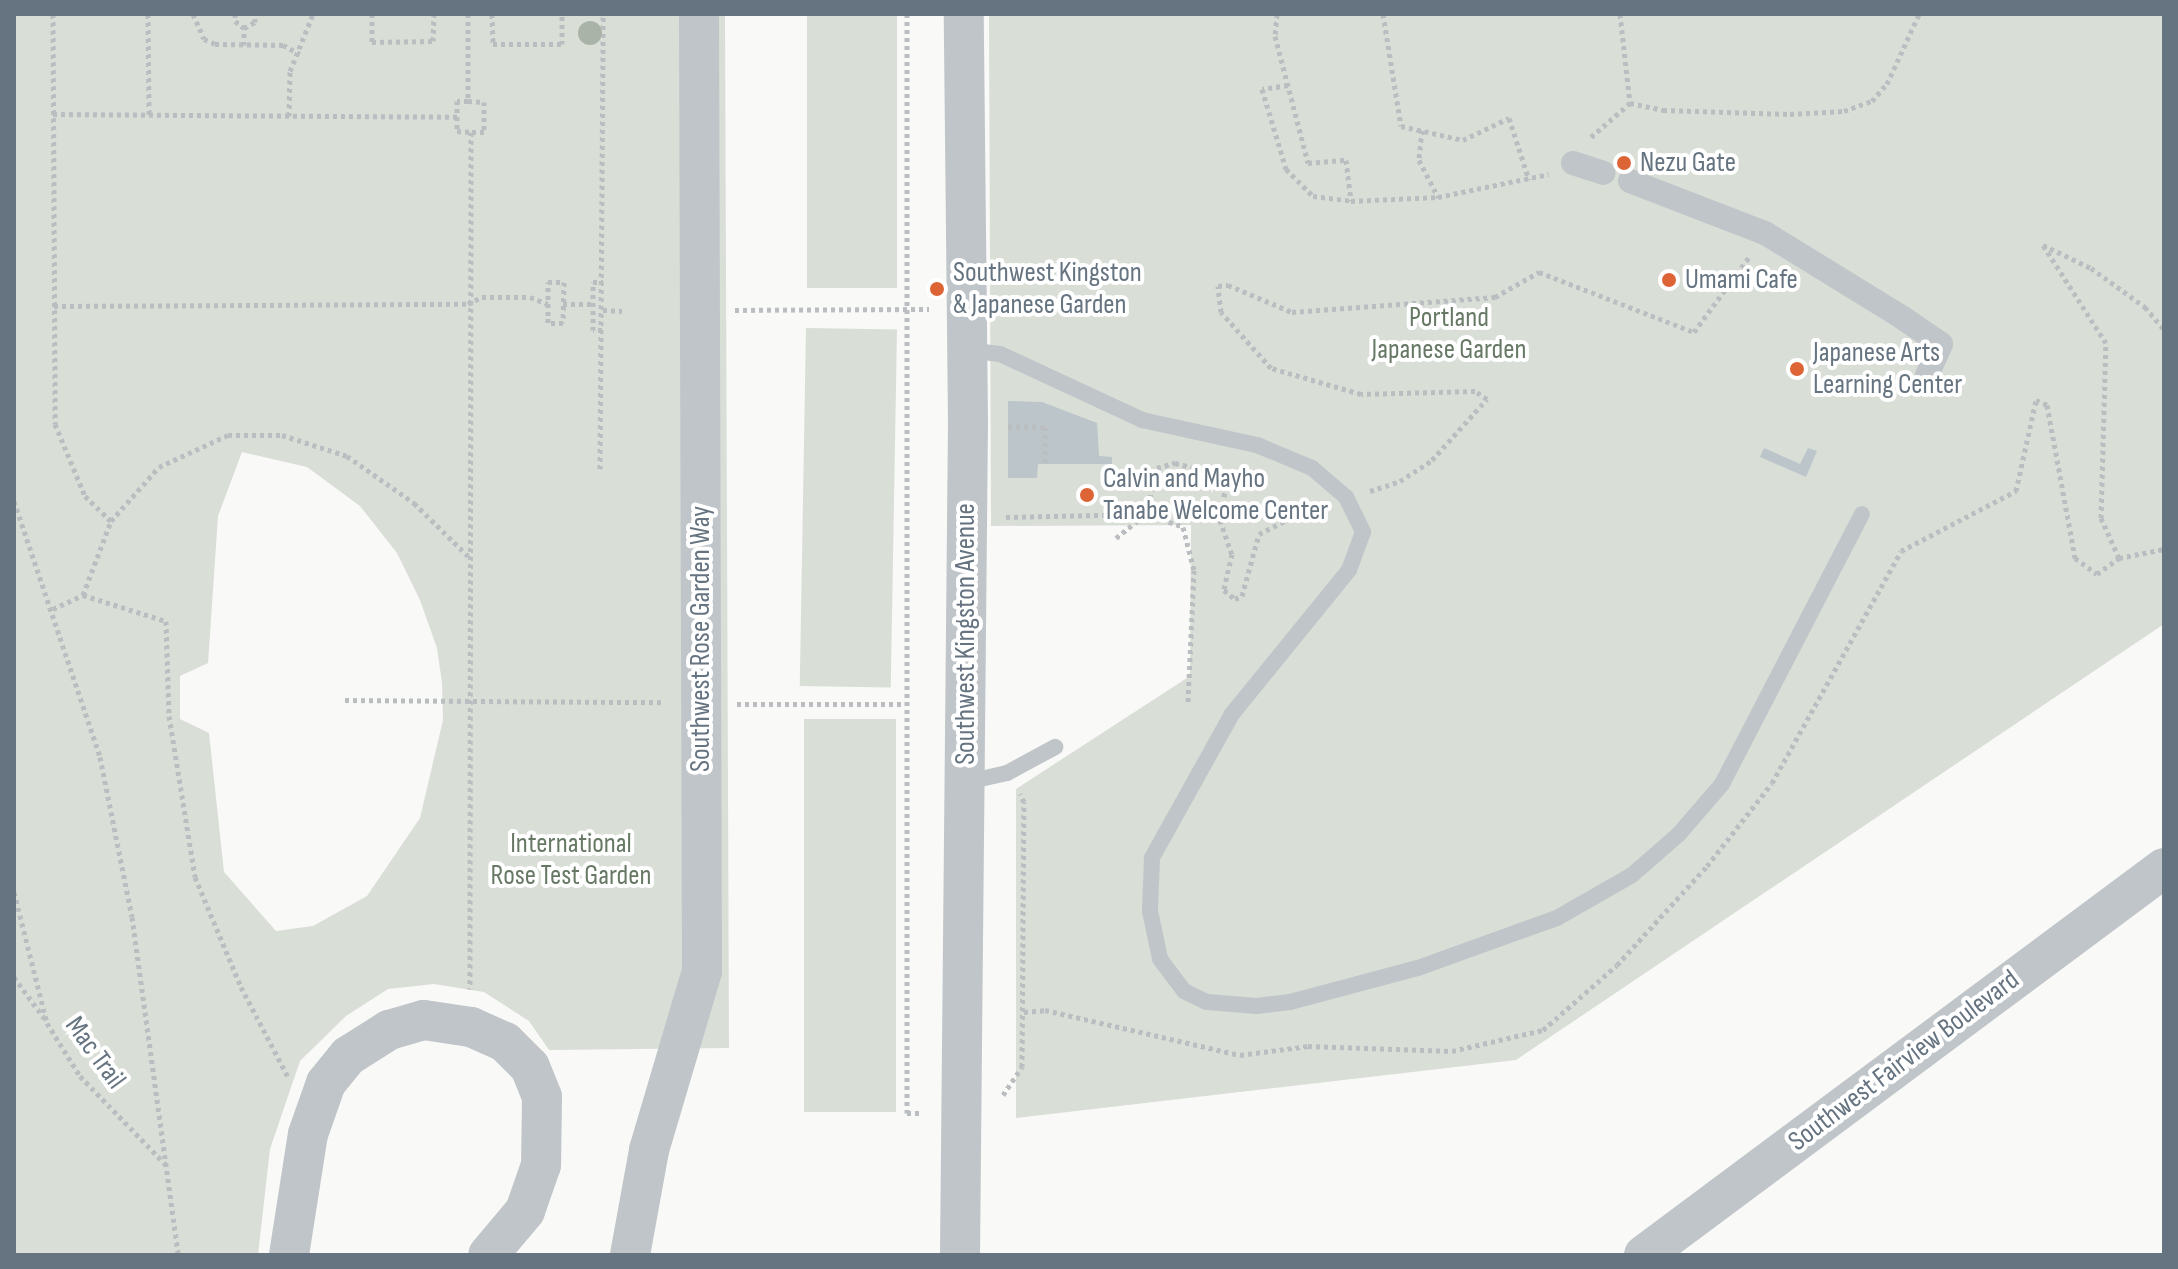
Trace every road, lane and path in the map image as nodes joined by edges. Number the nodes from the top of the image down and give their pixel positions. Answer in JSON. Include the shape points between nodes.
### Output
{"nodes":[{"id":1,"x":53,"y":14,"type":"edge"},
{"id":2,"x":148,"y":14,"type":"edge"},
{"id":3,"x":193,"y":14,"type":"edge"},
{"id":4,"x":235,"y":14,"type":"edge"},
{"id":5,"x":255,"y":14,"type":"edge"},
{"id":6,"x":313,"y":14,"type":"edge"},
{"id":7,"x":372,"y":14,"type":"edge"},
{"id":8,"x":434,"y":14,"type":"edge"},
{"id":9,"x":468,"y":14,"type":"edge"},
{"id":10,"x":492,"y":14,"type":"edge"},
{"id":11,"x":562,"y":14,"type":"edge"},
{"id":12,"x":603,"y":14,"type":"edge"},
{"id":13,"x":699,"y":14,"type":"edge"},
{"id":14,"x":907,"y":14,"type":"edge"},
{"id":15,"x":964,"y":14,"type":"edge"},
{"id":16,"x":1277,"y":14,"type":"edge"},
{"id":17,"x":1383,"y":14,"type":"edge"},
{"id":18,"x":1620,"y":14,"type":"edge"},
{"id":19,"x":1919,"y":14,"type":"edge"},
{"id":20,"x":244,"y":28,"type":"junction"},
{"id":21,"x":244,"y":45,"type":"junction"},
{"id":22,"x":300,"y":54,"type":"junction"},
{"id":23,"x":1288,"y":85,"type":"junction"},
{"id":24,"x":468,"y":101,"type":"junction"},
{"id":25,"x":1630,"y":103,"type":"junction"},
{"id":26,"x":53,"y":114,"type":"junction"},
{"id":27,"x":149,"y":116,"type":"junction"},
{"id":28,"x":289,"y":116,"type":"junction"},
{"id":29,"x":457,"y":117,"type":"junction"},
{"id":30,"x":1422,"y":130,"type":"junction"},
{"id":31,"x":471,"y":132,"type":"junction"},
{"id":32,"x":1573,"y":163,"type":"junction"},
{"id":33,"x":1603,"y":173,"type":"dead end"},
{"id":34,"x":1529,"y":180,"type":"junction"},
{"id":35,"x":1630,"y":181,"type":"dead end"},
{"id":36,"x":1438,"y":197,"type":"junction"},
{"id":37,"x":1351,"y":201,"type":"junction"},
{"id":38,"x":1765,"y":233,"type":"junction"},
{"id":39,"x":603,"y":282,"type":"junction"},
{"id":40,"x":468,"y":304,"type":"junction"},
{"id":41,"x":548,"y":304,"type":"junction"},
{"id":42,"x":563,"y":304,"type":"junction"},
{"id":43,"x":593,"y":304,"type":"junction"},
{"id":44,"x":54,"y":306,"type":"junction"},
{"id":45,"x":907,"y":309,"type":"junction"},
{"id":46,"x":603,"y":310,"type":"junction"},
{"id":47,"x":722,"y":310,"type":"dead end"},
{"id":48,"x":622,"y":311,"type":"dead end"},
{"id":49,"x":603,"y":330,"type":"junction"},
{"id":50,"x":967,"y":350,"type":"junction"},
{"id":51,"x":1927,"y":376,"type":"dead end"},
{"id":52,"x":1008,"y":427,"type":"dead end"},
{"id":53,"x":1045,"y":464,"type":"dead end"},
{"id":54,"x":600,"y":469,"type":"dead end"},
{"id":55,"x":1346,"y":497,"type":"junction"},
{"id":56,"x":14,"y":501,"type":"edge"},
{"id":57,"x":1146,"y":514,"type":"junction"},
{"id":58,"x":1862,"y":514,"type":"dead end"},
{"id":59,"x":1006,"y":517,"type":"dead end"},
{"id":60,"x":111,"y":521,"type":"junction"},
{"id":61,"x":1116,"y":538,"type":"dead end"},
{"id":62,"x":2164,"y":549,"type":"edge"},
{"id":63,"x":468,"y":557,"type":"junction"},
{"id":64,"x":2119,"y":558,"type":"dead end"},
{"id":65,"x":83,"y":595,"type":"junction"},
{"id":66,"x":53,"y":609,"type":"junction"},
{"id":67,"x":345,"y":700,"type":"dead end"},
{"id":68,"x":471,"y":701,"type":"junction"},
{"id":69,"x":669,"y":702,"type":"dead end"},
{"id":70,"x":730,"y":704,"type":"dead end"},
{"id":71,"x":904,"y":704,"type":"junction"},
{"id":72,"x":1188,"y":704,"type":"dead end"},
{"id":73,"x":1055,"y":747,"type":"dead end"},
{"id":74,"x":965,"y":783,"type":"junction"},
{"id":75,"x":1017,"y":790,"type":"dead end"},
{"id":76,"x":2164,"y":868,"type":"edge"},
{"id":77,"x":14,"y":892,"type":"edge"},
{"id":78,"x":14,"y":977,"type":"edge"},
{"id":79,"x":47,"y":1023,"type":"junction"},
{"id":80,"x":471,"y":1027,"type":"junction"},
{"id":81,"x":1003,"y":1095,"type":"dead end"},
{"id":82,"x":318,"y":1107,"type":"junction"},
{"id":83,"x":920,"y":1113,"type":"dead end"},
{"id":84,"x":170,"y":1169,"type":"junction"},
{"id":85,"x":178,"y":1255,"type":"edge"},
{"id":86,"x":289,"y":1255,"type":"edge"},
{"id":87,"x":488,"y":1255,"type":"edge"},
{"id":88,"x":630,"y":1255,"type":"edge"},
{"id":89,"x":960,"y":1255,"type":"edge"},
{"id":90,"x":1644,"y":1255,"type":"edge"}],
"edges":[{"from":1,"to":26,"type":"path"},
{"from":2,"to":27,"type":"path"},
{"from":3,"to":21,"type":"path","via":[[204,39]]},
{"from":4,"to":20,"type":"path"},
{"from":5,"to":20,"type":"path","via":[[255,22]]},
{"from":6,"to":22,"type":"path"},
{"from":7,"to":8,"type":"path","via":[[372,42],[433,41]]},
{"from":9,"to":24,"type":"path"},
{"from":10,"to":11,"type":"path","via":[[493,44],[562,44]]},
{"from":12,"to":39,"type":"path"},
{"from":13,"to":88,"type":"street","name":"Southwest Rose Garden Way","via":[[702,971],[649,1150]]},
{"from":14,"to":45,"type":"path"},
{"from":15,"to":50,"type":"street","name":"Southwest Kingston Avenue"},
{"from":16,"to":23,"type":"path","via":[[1275,36]]},
{"from":17,"to":30,"type":"path","via":[[1401,126]]},
{"from":18,"to":25,"type":"path"},
{"from":19,"to":25,"type":"path","via":[[1887,84],[1872,101],[1844,111],[1699,112]]},
{"from":20,"to":21,"type":"path"},
{"from":21,"to":22,"type":"path","via":[[283,45]]},
{"from":22,"to":28,"type":"path","via":[[290,71]]},
{"from":23,"to":37,"type":"path","via":[[1308,163],[1346,160]]},
{"from":23,"to":37,"type":"path","via":[[1262,89],[1286,169],[1313,196]]},
{"from":24,"to":29,"type":"path","via":[[457,101]]},
{"from":24,"to":31,"type":"path","via":[[484,102],[484,132]]},
{"from":25,"to":32,"type":"path","via":[[1592,136]]},
{"from":26,"to":27,"type":"path"},
{"from":26,"to":44,"type":"path"},
{"from":27,"to":28,"type":"path"},
{"from":28,"to":29,"type":"path"},
{"from":29,"to":31,"type":"path","via":[[457,131]]},
{"from":30,"to":34,"type":"path","via":[[1463,140],[1509,118]]},
{"from":30,"to":36,"type":"path","via":[[1419,160]]},
{"from":31,"to":40,"type":"path"},
{"from":32,"to":33,"type":"street"},
{"from":32,"to":34,"type":"path"},
{"from":34,"to":36,"type":"path"},
{"from":35,"to":38,"type":"street"},
{"from":36,"to":37,"type":"path"},
{"from":38,"to":51,"type":"street","via":[[1941,344]]},
{"from":38,"to":55,"type":"path","via":[[1704,326],[1694,332],[1539,272],[1495,297],[1292,312],[1228,285],[1218,286],[1221,312],[1271,368],[1361,394],[1475,391],[1487,399],[1432,460],[1400,481]]},
{"from":39,"to":43,"type":"path","via":[[593,282]]},
{"from":39,"to":46,"type":"path"},
{"from":40,"to":41,"type":"path","via":[[482,297],[530,297]]},
{"from":40,"to":44,"type":"path"},
{"from":40,"to":63,"type":"path"},
{"from":41,"to":42,"type":"path","via":[[548,323],[563,323]]},
{"from":41,"to":42,"type":"path","via":[[548,282],[564,282]]},
{"from":42,"to":43,"type":"path"},
{"from":43,"to":49,"type":"path","via":[[593,330]]},
{"from":44,"to":60,"type":"path","via":[[55,424],[85,496]]},
{"from":45,"to":47,"type":"path"},
{"from":45,"to":71,"type":"path"},
{"from":46,"to":48,"type":"path"},
{"from":46,"to":49,"type":"path"},
{"from":49,"to":54,"type":"path"},
{"from":50,"to":55,"type":"lane","via":[[1000,354],[1142,420],[1257,445],[1312,468]]},
{"from":50,"to":74,"type":"street","name":"Southwest Kingston Avenue"},
{"from":52,"to":53,"type":"path","via":[[1045,427]]},
{"from":55,"to":57,"type":"path","via":[[1310,507],[1259,534],[1242,596],[1235,599],[1224,590],[1232,554],[1220,520],[1226,485],[1218,474],[1175,463],[1157,468]]},
{"from":55,"to":58,"type":"lane","via":[[1363,532],[1358,557],[1232,714],[1152,858],[1150,911],[1160,959],[1184,991],[1207,1002],[1290,1002],[1418,968],[1557,918],[1632,875],[1679,834],[1722,784]]},
{"from":56,"to":66,"type":"path"},
{"from":57,"to":59,"type":"path"},
{"from":57,"to":61,"type":"path"},
{"from":57,"to":72,"type":"path","via":[[1183,527],[1194,570]]},
{"from":60,"to":63,"type":"path","via":[[159,467],[196,446],[228,435],[282,435],[347,456],[414,503]]},
{"from":60,"to":65,"type":"path"},
{"from":62,"to":64,"type":"path"},
{"from":63,"to":68,"type":"path"},
{"from":65,"to":66,"type":"path"},
{"from":65,"to":82,"type":"path","via":[[166,621],[169,716],[195,877],[266,1041],[296,1089]]},
{"from":66,"to":84,"type":"path","via":[[100,757],[132,917]]},
{"from":67,"to":68,"type":"path"},
{"from":68,"to":69,"type":"path"},
{"from":68,"to":80,"type":"path"},
{"from":70,"to":71,"type":"path"},
{"from":71,"to":83,"type":"path","via":[[907,1113]]},
{"from":73,"to":74,"type":"lane","via":[[1007,773]]},
{"from":74,"to":89,"type":"street","name":"Southwest Kingston Avenue"},
{"from":75,"to":81,"type":"path","via":[[1024,802],[1022,1067]]},
{"from":76,"to":90,"type":"street","name":"Southwest Fairview Boulevard"},
{"from":77,"to":79,"type":"path","name":"Mac Trail"},
{"from":78,"to":79,"type":"path"},
{"from":79,"to":84,"type":"path","name":"Mac Trail","via":[[80,1076]]},
{"from":80,"to":82,"type":"street","via":[[424,1020],[389,1030],[348,1056],[326,1083]]},
{"from":80,"to":87,"type":"street","via":[[505,1042],[530,1067],[542,1097],[545,1129],[541,1165],[525,1211]]},
{"from":82,"to":86,"type":"street","via":[[308,1134]]},
{"from":84,"to":85,"type":"path"}]}
